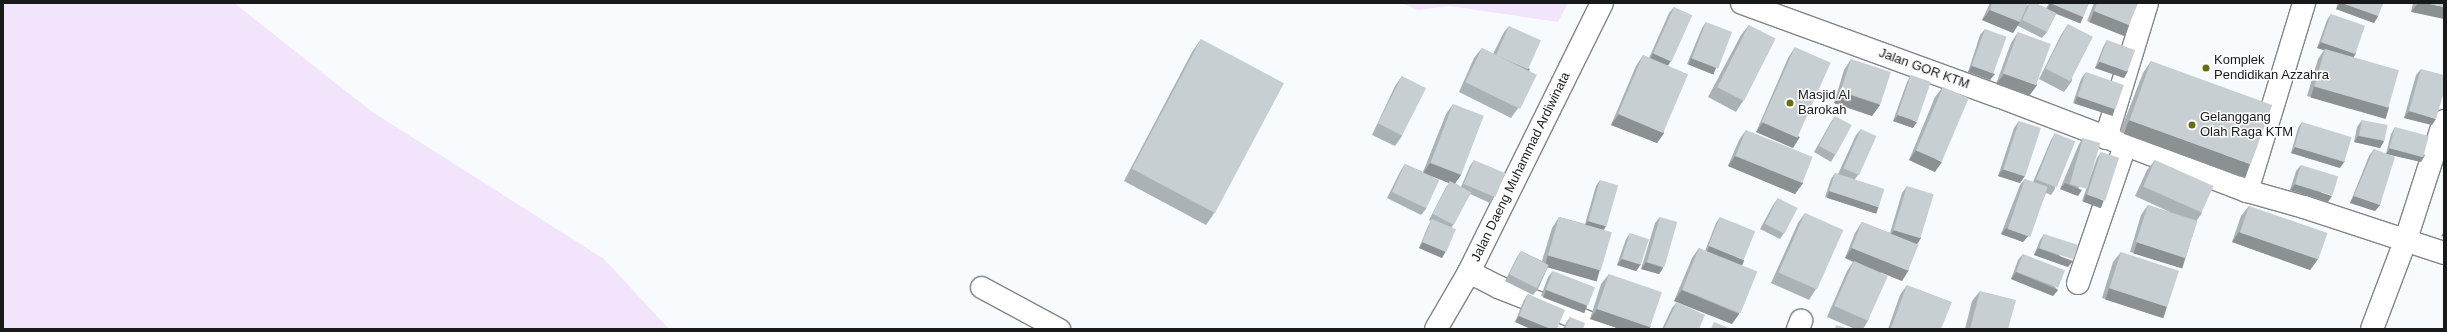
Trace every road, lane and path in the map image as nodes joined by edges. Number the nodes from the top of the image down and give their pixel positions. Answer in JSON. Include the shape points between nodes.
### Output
{"nodes":[{"id":1,"x":1602,"y":3,"type":"edge"},
{"id":2,"x":1742,"y":3,"type":"edge"},
{"id":3,"x":2147,"y":3,"type":"edge"},
{"id":4,"x":2304,"y":3,"type":"edge"},
{"id":5,"x":2444,"y":121,"type":"edge"},
{"id":6,"x":2116,"y":142,"type":"junction"},
{"id":7,"x":2247,"y":191,"type":"junction"},
{"id":8,"x":2406,"y":239,"type":"junction"},
{"id":9,"x":2444,"y":253,"type":"edge"},
{"id":10,"x":1469,"y":272,"type":"junction"},
{"id":11,"x":2078,"y":283,"type":"dead end"},
{"id":12,"x":981,"y":287,"type":"dead end"},
{"id":13,"x":1059,"y":329,"type":"edge"},
{"id":14,"x":1436,"y":329,"type":"edge"},
{"id":15,"x":1605,"y":329,"type":"edge"},
{"id":16,"x":2372,"y":329,"type":"edge"}],
"edges":[{"from":1,"to":10,"type":"street","name":"Jalan Daeng Muhammad Ardiwinata"},
{"from":2,"to":6,"type":"street","name":"Jalan GOR KTM"},
{"from":3,"to":6,"type":"street"},
{"from":4,"to":7,"type":"street"},
{"from":5,"to":8,"type":"street"},
{"from":6,"to":7,"type":"street","name":"Jalan GOR KTM"},
{"from":6,"to":11,"type":"street"},
{"from":7,"to":8,"type":"street","name":"Jalan GOR KTM"},
{"from":8,"to":9,"type":"street","name":"Jalan GOR KTM"},
{"from":8,"to":16,"type":"street"},
{"from":10,"to":14,"type":"street","name":"Jalan Daeng Muhammad Ardiwinata"},
{"from":10,"to":15,"type":"street","via":[[1505,290]]},
{"from":12,"to":13,"type":"lane"}]}
